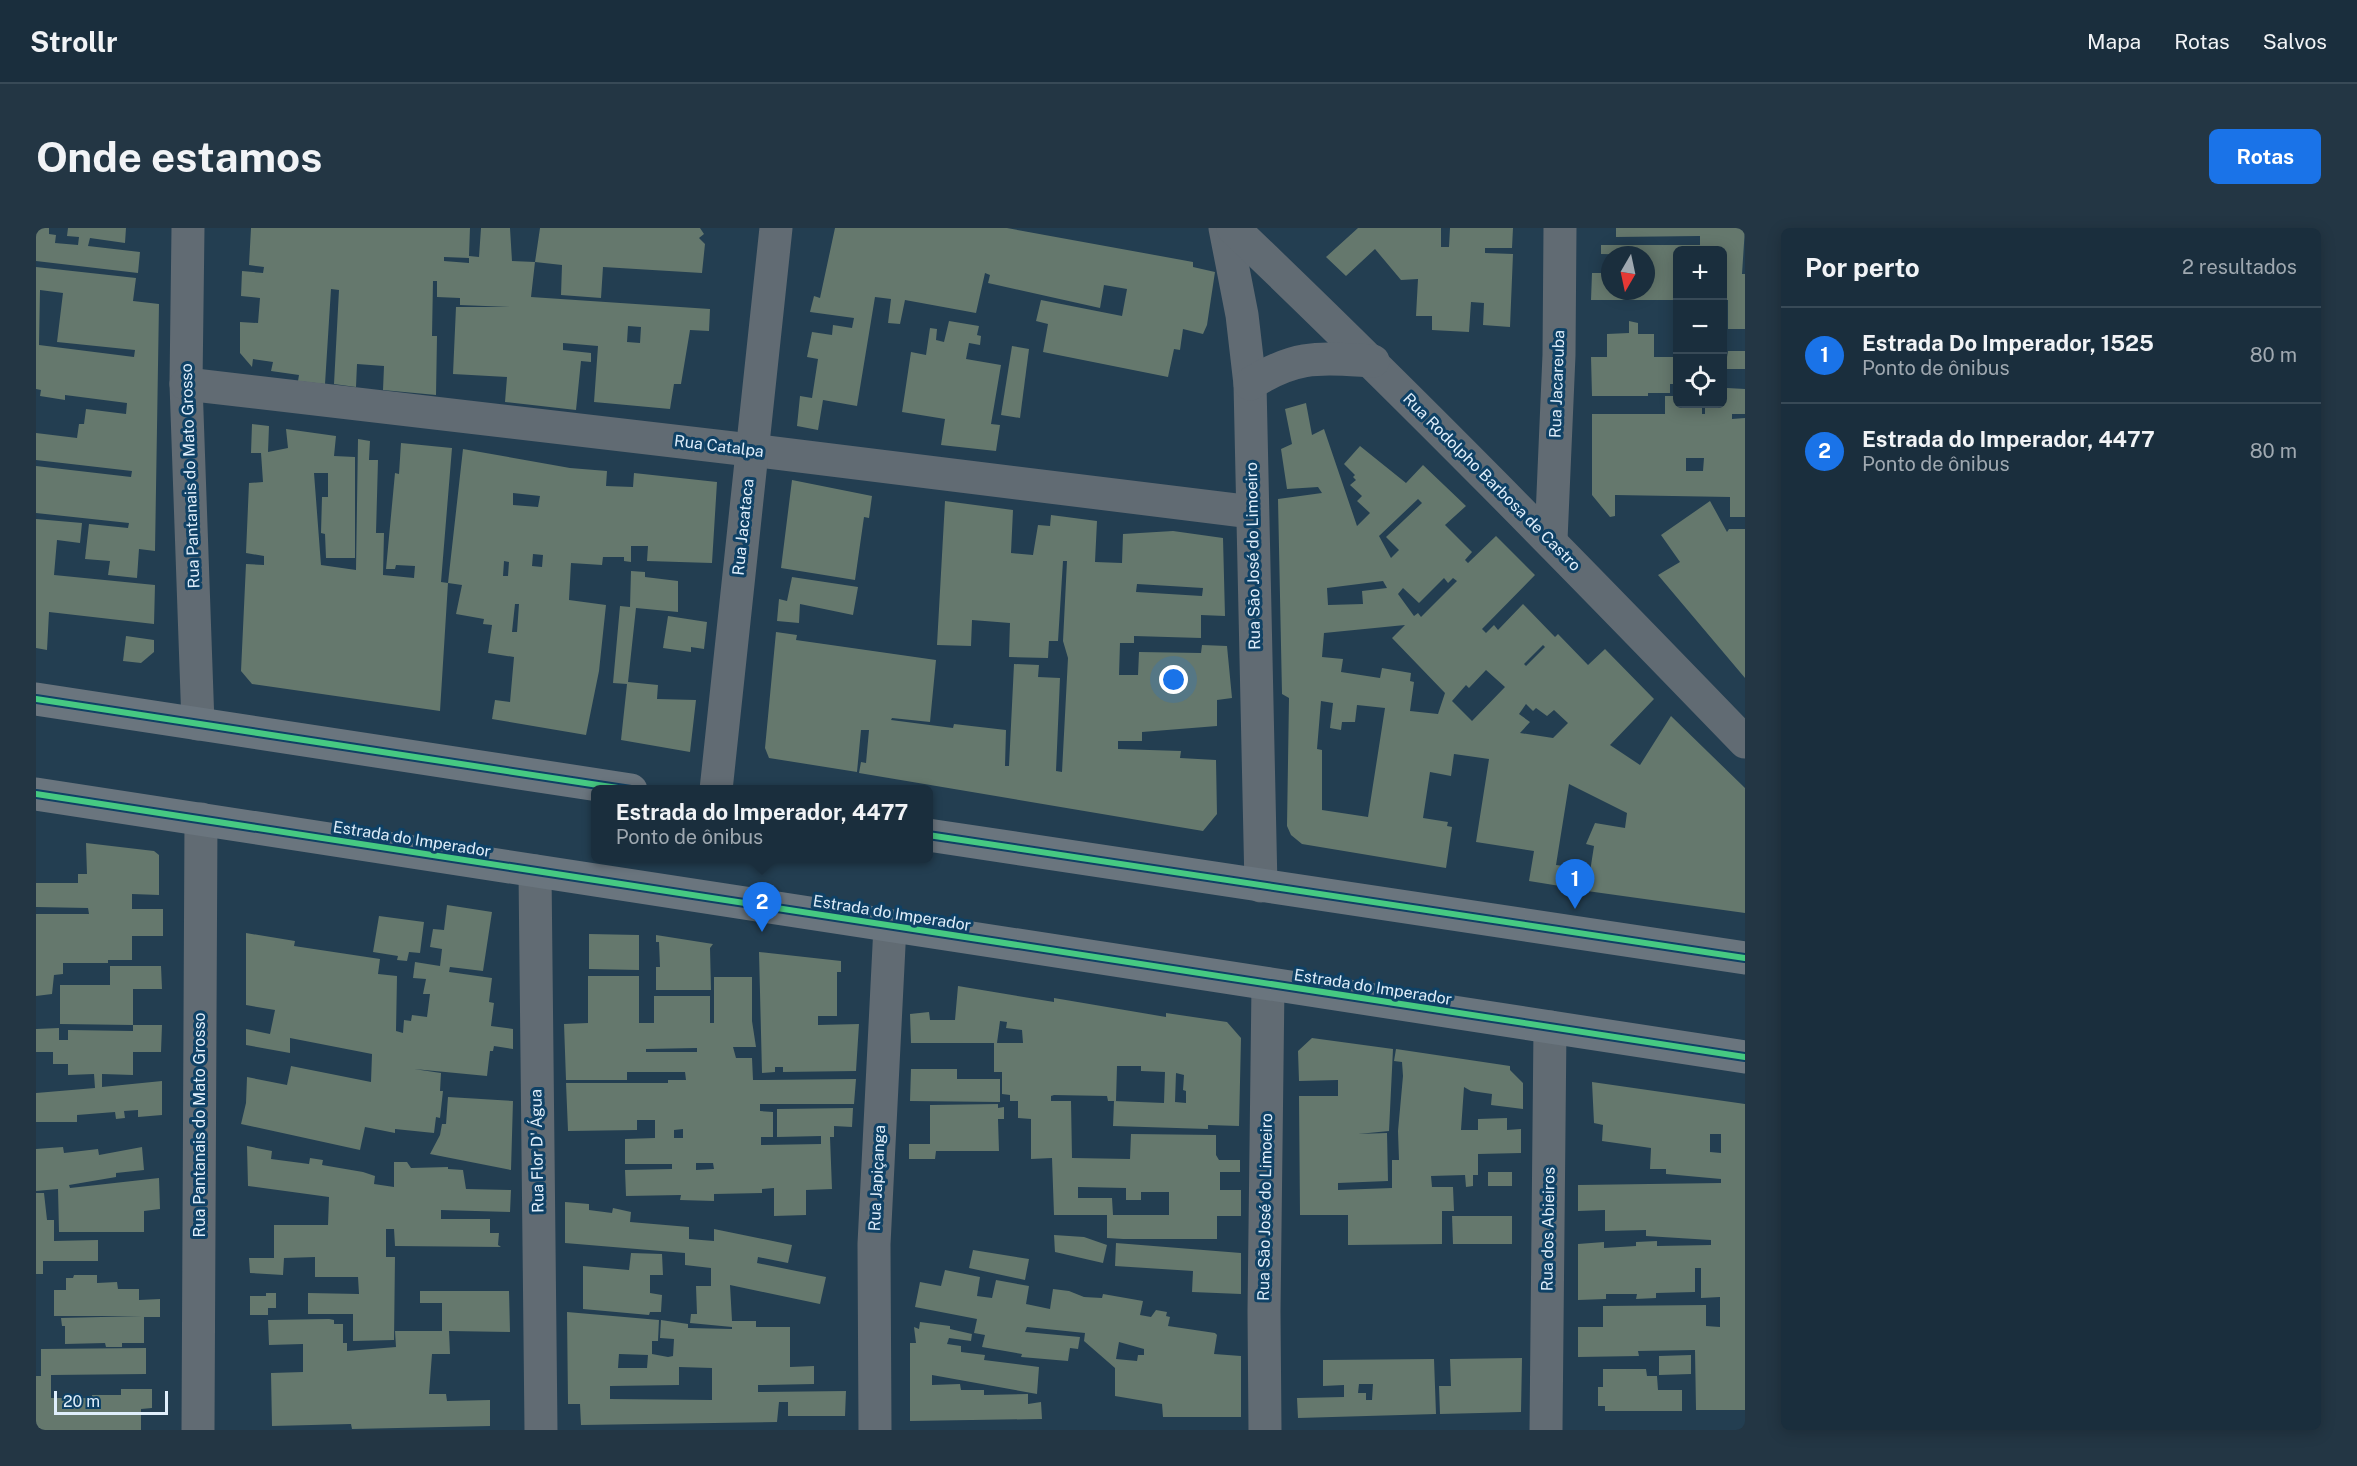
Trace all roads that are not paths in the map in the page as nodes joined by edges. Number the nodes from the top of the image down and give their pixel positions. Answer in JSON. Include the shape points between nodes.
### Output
{"nodes":[{"id":1,"x":188,"y":228,"type":"edge"},
{"id":2,"x":776,"y":228,"type":"edge"},
{"id":3,"x":1225,"y":228,"type":"edge"},
{"id":4,"x":1233,"y":228,"type":"edge"},
{"id":5,"x":1560,"y":228,"type":"edge"},
{"id":6,"x":1373,"y":361,"type":"junction"},
{"id":7,"x":186,"y":384,"type":"junction"},
{"id":8,"x":1250,"y":384,"type":"junction"},
{"id":9,"x":750,"y":450,"type":"junction"},
{"id":10,"x":1252,"y":512,"type":"junction"},
{"id":11,"x":1551,"y":540,"type":"junction"},
{"id":12,"x":36,"y":699,"type":"edge"},
{"id":13,"x":198,"y":724,"type":"junction"},
{"id":14,"x":1745,"y":742,"type":"edge"},
{"id":15,"x":604,"y":785,"type":"edge"},
{"id":16,"x":716,"y":785,"type":"edge"},
{"id":17,"x":36,"y":794,"type":"edge"},
{"id":18,"x":201,"y":819,"type":"junction"},
{"id":19,"x":933,"y":836,"type":"edge"},
{"id":20,"x":535,"y":871,"type":"junction"},
{"id":21,"x":1261,"y":886,"type":"junction"},
{"id":22,"x":890,"y":926,"type":"junction"},
{"id":23,"x":1745,"y":958,"type":"edge"},
{"id":24,"x":1268,"y":984,"type":"junction"},
{"id":25,"x":1550,"y":1027,"type":"junction"},
{"id":26,"x":1745,"y":1057,"type":"edge"},
{"id":27,"x":198,"y":1430,"type":"edge"},
{"id":28,"x":541,"y":1430,"type":"edge"},
{"id":29,"x":875,"y":1430,"type":"edge"},
{"id":30,"x":1265,"y":1430,"type":"edge"},
{"id":31,"x":1546,"y":1430,"type":"edge"}],
"edges":[{"from":1,"to":7,"type":"street","name":"Rua Pantanais do Mato Grosso"},
{"from":2,"to":9,"type":"street","name":"Rua Jacataca"},
{"from":3,"to":8,"type":"street","name":"Rua São José do Limoeiro","via":[[1242,315]]},
{"from":4,"to":6,"type":"street","name":"Rua Rodolpho Barbosa de Castro"},
{"from":5,"to":11,"type":"street","name":"Rua Jacareuba"},
{"from":6,"to":8,"type":"street","via":[[1299,360],[1276,367]]},
{"from":6,"to":11,"type":"street","name":"Rua Rodolpho Barbosa de Castro"},
{"from":7,"to":9,"type":"street","name":"Rua Catalpa"},
{"from":7,"to":13,"type":"street","name":"Rua Pantanais do Mato Grosso"},
{"from":8,"to":10,"type":"street","name":"Rua São José do Limoeiro"},
{"from":9,"to":10,"type":"street","name":"Rua Catalpa"},
{"from":9,"to":16,"type":"street","name":"Rua Jacataca"},
{"from":10,"to":21,"type":"street","name":"Rua São José do Limoeiro"},
{"from":11,"to":14,"type":"street","name":"Rua Rodolpho Barbosa de Castro"},
{"from":12,"to":13,"type":"main road"},
{"from":13,"to":15,"type":"main road"},
{"from":17,"to":18,"type":"main road","name":"Estrada do Imperador"},
{"from":18,"to":20,"type":"main road","name":"Estrada do Imperador"},
{"from":18,"to":27,"type":"street","name":"Rua Pantanais do Mato Grosso"},
{"from":19,"to":21,"type":"main road"},
{"from":20,"to":22,"type":"main road","name":"Estrada do Imperador"},
{"from":20,"to":28,"type":"street","name":"Rua Flor D' Água"},
{"from":21,"to":23,"type":"main road"},
{"from":22,"to":24,"type":"main road","name":"Estrada do Imperador"},
{"from":22,"to":29,"type":"street","name":"Rua Japiçanga","via":[[874,1244]]},
{"from":24,"to":25,"type":"main road","name":"Estrada do Imperador"},
{"from":24,"to":30,"type":"street","name":"Rua São José do Limoeiro"},
{"from":25,"to":26,"type":"main road","name":"Estrada do Imperador"},
{"from":25,"to":31,"type":"street","name":"Rua dos Abieiros"}]}
